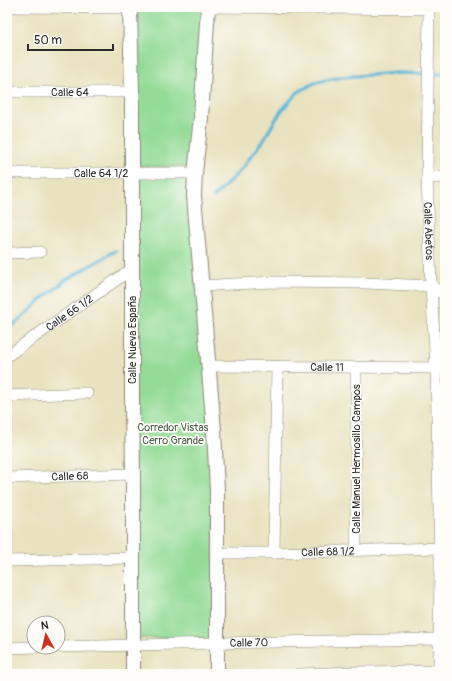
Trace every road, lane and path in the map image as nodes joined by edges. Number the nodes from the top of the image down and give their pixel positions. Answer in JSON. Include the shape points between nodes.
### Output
{"nodes":[{"id":1,"x":130,"y":7,"type":"edge"},
{"id":2,"x":208,"y":7,"type":"edge"},
{"id":3,"x":7,"y":8,"type":"edge"},
{"id":4,"x":429,"y":8,"type":"edge"},
{"id":5,"x":7,"y":92,"type":"edge"},
{"id":6,"x":132,"y":92,"type":"junction"},
{"id":7,"x":132,"y":172,"type":"junction"},
{"id":8,"x":7,"y":173,"type":"edge"},
{"id":9,"x":195,"y":178,"type":"junction"},
{"id":10,"x":427,"y":178,"type":"junction"},
{"id":11,"x":445,"y":178,"type":"edge"},
{"id":12,"x":40,"y":252,"type":"dead end"},
{"id":13,"x":7,"y":253,"type":"edge"},
{"id":14,"x":132,"y":269,"type":"junction"},
{"id":15,"x":202,"y":286,"type":"junction"},
{"id":16,"x":431,"y":286,"type":"junction"},
{"id":17,"x":445,"y":295,"type":"edge"},
{"id":18,"x":7,"y":356,"type":"edge"},
{"id":19,"x":208,"y":366,"type":"junction"},
{"id":20,"x":277,"y":366,"type":"junction"},
{"id":21,"x":356,"y":367,"type":"junction"},
{"id":22,"x":440,"y":368,"type":"edge"},
{"id":23,"x":87,"y":393,"type":"dead end"},
{"id":24,"x":7,"y":396,"type":"edge"},
{"id":25,"x":133,"y":474,"type":"junction"},
{"id":26,"x":7,"y":478,"type":"edge"},
{"id":27,"x":439,"y":548,"type":"junction"},
{"id":28,"x":356,"y":551,"type":"junction"},
{"id":29,"x":217,"y":553,"type":"junction"},
{"id":30,"x":274,"y":553,"type":"junction"},
{"id":31,"x":133,"y":558,"type":"junction"},
{"id":32,"x":7,"y":561,"type":"edge"},
{"id":33,"x":442,"y":561,"type":"edge"},
{"id":34,"x":440,"y":639,"type":"junction"},
{"id":35,"x":217,"y":643,"type":"junction"},
{"id":36,"x":132,"y":645,"type":"junction"},
{"id":37,"x":26,"y":647,"type":"edge"},
{"id":38,"x":66,"y":647,"type":"edge"},
{"id":39,"x":7,"y":648,"type":"edge"},
{"id":40,"x":441,"y":672,"type":"edge"},
{"id":41,"x":356,"y":673,"type":"edge"},
{"id":42,"x":133,"y":674,"type":"edge"},
{"id":43,"x":217,"y":674,"type":"edge"},
{"id":44,"x":299,"y":674,"type":"edge"}],
"edges":[{"from":1,"to":3,"type":"street"},
{"from":1,"to":6,"type":"street","name":"Calle Nueva España"},
{"from":2,"to":4,"type":"street"},
{"from":2,"to":9,"type":"street"},
{"from":4,"to":10,"type":"street","name":"Calle Abetos"},
{"from":5,"to":6,"type":"street","name":"Calle 64"},
{"from":6,"to":7,"type":"street","name":"Calle Nueva España"},
{"from":7,"to":8,"type":"street","name":"Calle 64 1/2"},
{"from":7,"to":9,"type":"street","name":"Calle 64 1/2"},
{"from":7,"to":14,"type":"street","name":"Calle Nueva España"},
{"from":9,"to":15,"type":"street","via":[[194,196]]},
{"from":10,"to":11,"type":"street"},
{"from":10,"to":16,"type":"street","name":"Calle Abetos"},
{"from":12,"to":13,"type":"street"},
{"from":14,"to":18,"type":"street","name":"Calle 66 1/2"},
{"from":14,"to":25,"type":"street","name":"Calle Nueva España"},
{"from":15,"to":16,"type":"street","via":[[275,282]]},
{"from":15,"to":19,"type":"street"},
{"from":16,"to":17,"type":"street"},
{"from":16,"to":22,"type":"street","name":"Calle Abetos"},
{"from":19,"to":20,"type":"street","name":"Calle 11"},
{"from":19,"to":29,"type":"street","via":[[217,490]]},
{"from":20,"to":21,"type":"street","name":"Calle 11"},
{"from":20,"to":30,"type":"street"},
{"from":21,"to":22,"type":"street","name":"Calle 11"},
{"from":21,"to":28,"type":"street","name":"Calle Manuel Hermosillo Campos"},
{"from":22,"to":27,"type":"street","name":"Calle Abetos"},
{"from":23,"to":24,"type":"street"},
{"from":25,"to":26,"type":"street","name":"Calle 68"},
{"from":25,"to":31,"type":"street","name":"Calle Nueva España"},
{"from":27,"to":28,"type":"street","name":"Calle 68 1/2"},
{"from":27,"to":33,"type":"street","name":"Calle Abetos"},
{"from":28,"to":30,"type":"street","name":"Calle 68 1/2"},
{"from":29,"to":30,"type":"street","name":"Calle 68 1/2"},
{"from":29,"to":35,"type":"street"},
{"from":31,"to":32,"type":"street"},
{"from":31,"to":36,"type":"street","name":"Calle Nueva España"},
{"from":33,"to":34,"type":"street","name":"Calle Abetos"},
{"from":34,"to":35,"type":"street","name":"Calle 70"},
{"from":34,"to":40,"type":"street","name":"Calle Abetos"},
{"from":35,"to":36,"type":"street","name":"Calle 70"},
{"from":35,"to":43,"type":"street"},
{"from":36,"to":38,"type":"street","name":"Calle 70"},
{"from":36,"to":42,"type":"street","name":"Calle Nueva España"},
{"from":37,"to":39,"type":"street"},
{"from":40,"to":41,"type":"street"},
{"from":41,"to":44,"type":"street"}]}
